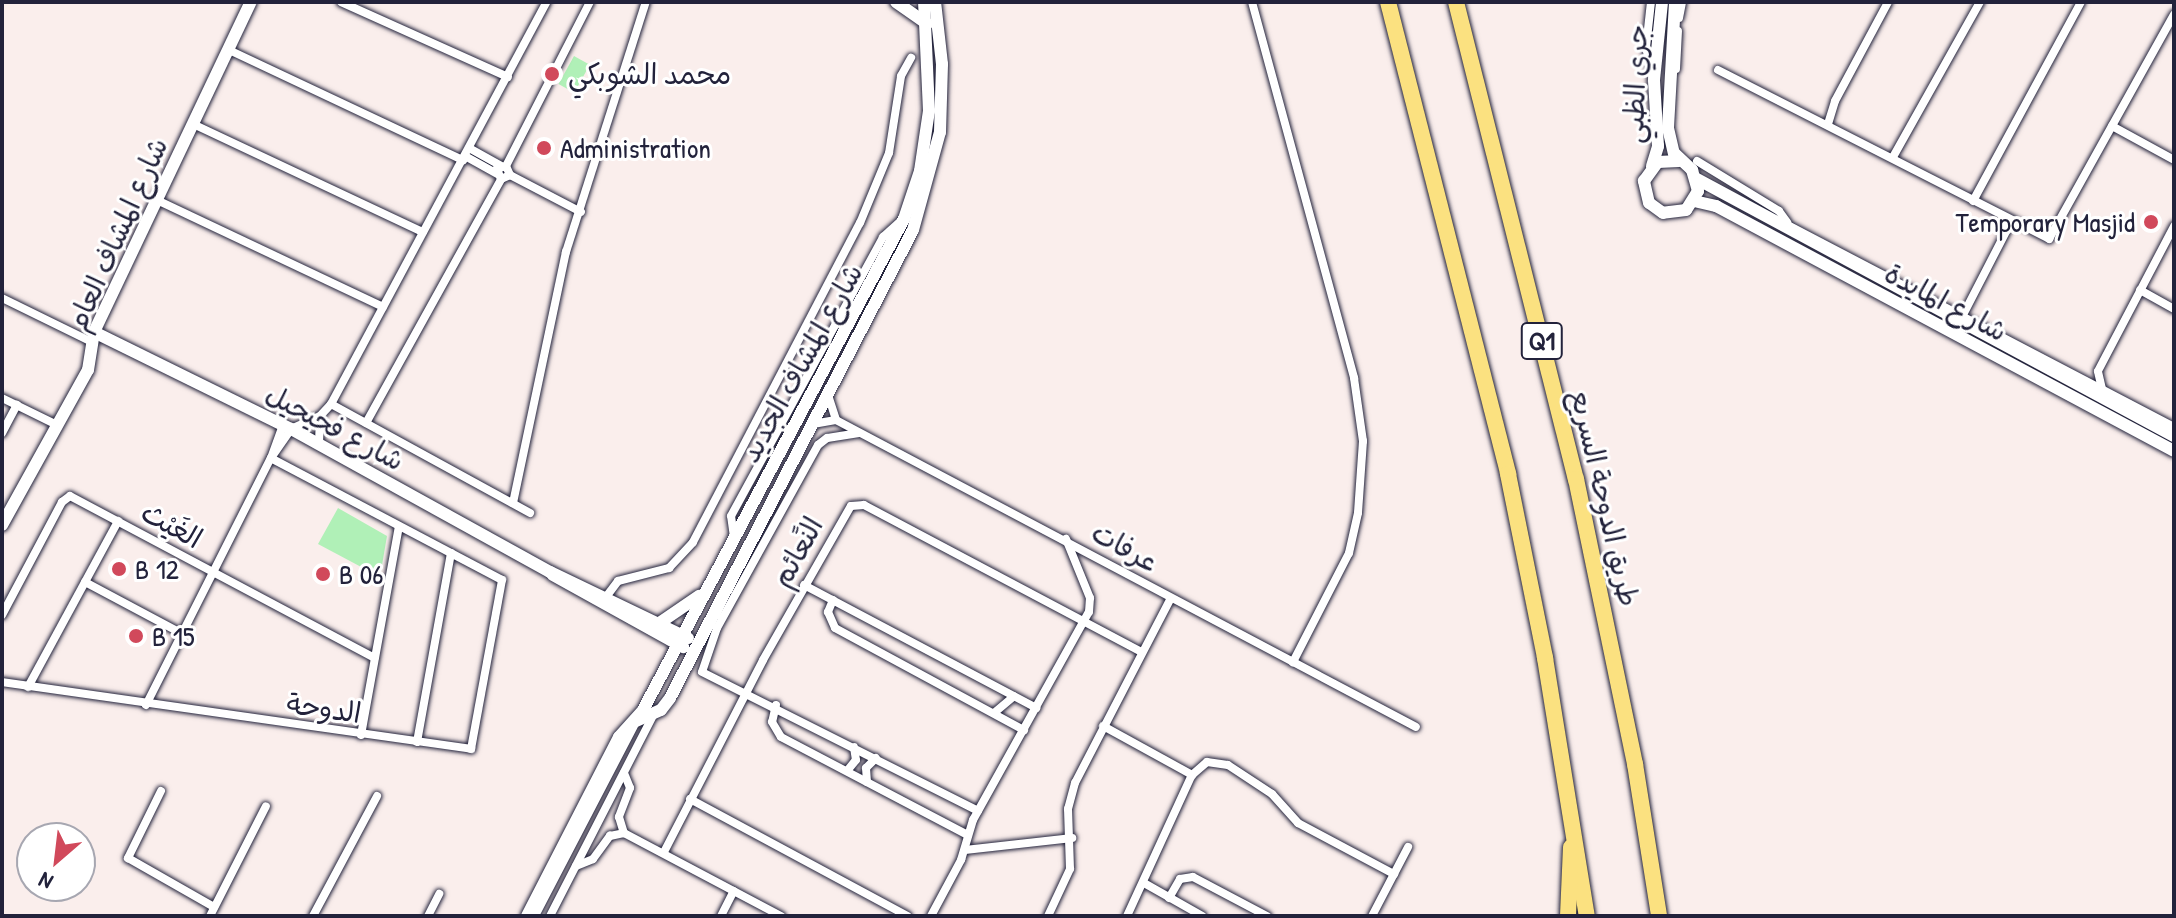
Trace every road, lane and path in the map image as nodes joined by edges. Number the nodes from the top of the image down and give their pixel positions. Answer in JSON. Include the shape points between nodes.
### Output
{"nodes":[{"id":1,"x":251,"y":2,"type":"edge"},
{"id":2,"x":341,"y":2,"type":"edge"},
{"id":3,"x":547,"y":2,"type":"edge"},
{"id":4,"x":590,"y":2,"type":"edge"},
{"id":5,"x":646,"y":2,"type":"edge"},
{"id":6,"x":896,"y":2,"type":"edge"},
{"id":7,"x":1252,"y":2,"type":"edge"},
{"id":8,"x":1388,"y":2,"type":"edge"},
{"id":9,"x":1456,"y":2,"type":"edge"},
{"id":10,"x":1651,"y":2,"type":"edge"},
{"id":11,"x":1662,"y":2,"type":"edge"},
{"id":12,"x":1675,"y":2,"type":"edge"},
{"id":13,"x":1682,"y":2,"type":"edge"},
{"id":14,"x":1888,"y":2,"type":"edge"},
{"id":15,"x":1980,"y":2,"type":"edge"},
{"id":16,"x":2081,"y":2,"type":"edge"},
{"id":17,"x":924,"y":3,"type":"edge"},
{"id":18,"x":2174,"y":14,"type":"edge"},
{"id":19,"x":927,"y":24,"type":"junction"},
{"id":20,"x":229,"y":50,"type":"junction"},
{"id":21,"x":911,"y":58,"type":"dead end"},
{"id":22,"x":1718,"y":70,"type":"dead end"},
{"id":23,"x":508,"y":77,"type":"junction"},
{"id":24,"x":1654,"y":80,"type":"junction"},
{"id":25,"x":1667,"y":101,"type":"junction"},
{"id":26,"x":193,"y":124,"type":"junction"},
{"id":27,"x":1828,"y":124,"type":"junction"},
{"id":28,"x":2112,"y":126,"type":"junction"},
{"id":29,"x":466,"y":155,"type":"junction"},
{"id":30,"x":1893,"y":157,"type":"junction"},
{"id":31,"x":2174,"y":160,"type":"edge"},
{"id":32,"x":1679,"y":161,"type":"junction"},
{"id":33,"x":1697,"y":161,"type":"dead end"},
{"id":34,"x":1652,"y":166,"type":"junction"},
{"id":35,"x":503,"y":172,"type":"junction"},
{"id":36,"x":1697,"y":179,"type":"junction"},
{"id":37,"x":157,"y":200,"type":"junction"},
{"id":38,"x":1694,"y":201,"type":"junction"},
{"id":39,"x":1973,"y":201,"type":"junction"},
{"id":40,"x":581,"y":212,"type":"junction"},
{"id":41,"x":904,"y":219,"type":"junction"},
{"id":42,"x":2011,"y":222,"type":"junction"},
{"id":43,"x":1782,"y":223,"type":"junction"},
{"id":44,"x":2174,"y":226,"type":"edge"},
{"id":45,"x":423,"y":232,"type":"junction"},
{"id":46,"x":2140,"y":290,"type":"junction"},
{"id":47,"x":2,"y":298,"type":"edge"},
{"id":48,"x":383,"y":307,"type":"junction"},
{"id":49,"x":2174,"y":309,"type":"edge"},
{"id":50,"x":1963,"y":315,"type":"junction"},
{"id":51,"x":93,"y":337,"type":"junction"},
{"id":52,"x":835,"y":351,"type":"junction"},
{"id":53,"x":2059,"y":365,"type":"junction"},
{"id":54,"x":2043,"y":367,"type":"junction"},
{"id":55,"x":2098,"y":371,"type":"junction"},
{"id":56,"x":2082,"y":378,"type":"junction"},
{"id":57,"x":829,"y":389,"type":"junction"},
{"id":58,"x":2102,"y":389,"type":"junction"},
{"id":59,"x":2,"y":398,"type":"edge"},
{"id":60,"x":331,"y":404,"type":"junction"},
{"id":61,"x":17,"y":405,"type":"junction"},
{"id":62,"x":818,"y":409,"type":"junction"},
{"id":63,"x":320,"y":416,"type":"junction"},
{"id":64,"x":836,"y":420,"type":"junction"},
{"id":65,"x":366,"y":423,"type":"junction"},
{"id":66,"x":57,"y":425,"type":"junction"},
{"id":67,"x":809,"y":425,"type":"junction"},
{"id":68,"x":2174,"y":427,"type":"edge"},
{"id":69,"x":2,"y":433,"type":"edge"},
{"id":70,"x":284,"y":433,"type":"junction"},
{"id":71,"x":860,"y":433,"type":"junction"},
{"id":72,"x":2174,"y":436,"type":"edge"},
{"id":73,"x":319,"y":444,"type":"junction"},
{"id":74,"x":2174,"y":451,"type":"edge"},
{"id":75,"x":271,"y":458,"type":"junction"},
{"id":76,"x":513,"y":503,"type":"junction"},
{"id":77,"x":530,"y":513,"type":"dead end"},
{"id":78,"x":118,"y":521,"type":"junction"},
{"id":79,"x":2,"y":525,"type":"edge"},
{"id":80,"x":399,"y":526,"type":"junction"},
{"id":81,"x":734,"y":537,"type":"junction"},
{"id":82,"x":752,"y":537,"type":"junction"},
{"id":83,"x":1066,"y":539,"type":"junction"},
{"id":84,"x":764,"y":543,"type":"junction"},
{"id":85,"x":451,"y":553,"type":"junction"},
{"id":86,"x":212,"y":572,"type":"junction"},
{"id":87,"x":550,"y":572,"type":"junction"},
{"id":88,"x":85,"y":582,"type":"junction"},
{"id":89,"x":804,"y":585,"type":"junction"},
{"id":90,"x":704,"y":591,"type":"junction"},
{"id":91,"x":606,"y":597,"type":"junction"},
{"id":92,"x":1171,"y":598,"type":"junction"},
{"id":93,"x":833,"y":600,"type":"junction"},
{"id":94,"x":2,"y":615,"type":"edge"},
{"id":95,"x":1082,"y":622,"type":"junction"},
{"id":96,"x":657,"y":629,"type":"junction"},
{"id":97,"x":181,"y":633,"type":"junction"},
{"id":98,"x":679,"y":640,"type":"junction"},
{"id":99,"x":696,"y":646,"type":"junction"},
{"id":100,"x":1142,"y":652,"type":"junction"},
{"id":101,"x":375,"y":658,"type":"junction"},
{"id":102,"x":1293,"y":662,"type":"junction"},
{"id":103,"x":666,"y":664,"type":"junction"},
{"id":104,"x":2,"y":682,"type":"edge"},
{"id":105,"x":28,"y":687,"type":"junction"},
{"id":106,"x":747,"y":695,"type":"junction"},
{"id":107,"x":1014,"y":696,"type":"junction"},
{"id":108,"x":146,"y":705,"type":"junction"},
{"id":109,"x":776,"y":705,"type":"junction"},
{"id":110,"x":1036,"y":708,"type":"junction"},
{"id":111,"x":655,"y":713,"type":"junction"},
{"id":112,"x":994,"y":713,"type":"junction"},
{"id":113,"x":635,"y":721,"type":"junction"},
{"id":114,"x":1103,"y":726,"type":"junction"},
{"id":115,"x":1416,"y":727,"type":"dead end"},
{"id":116,"x":1024,"y":730,"type":"junction"},
{"id":117,"x":361,"y":735,"type":"junction"},
{"id":118,"x":417,"y":742,"type":"junction"},
{"id":119,"x":854,"y":746,"type":"junction"},
{"id":120,"x":876,"y":758,"type":"junction"},
{"id":121,"x":847,"y":771,"type":"junction"},
{"id":122,"x":624,"y":773,"type":"junction"},
{"id":123,"x":1192,"y":775,"type":"junction"},
{"id":124,"x":867,"y":782,"type":"junction"},
{"id":125,"x":161,"y":791,"type":"dead end"},
{"id":126,"x":377,"y":796,"type":"dead end"},
{"id":127,"x":690,"y":799,"type":"junction"},
{"id":128,"x":266,"y":806,"type":"dead end"},
{"id":129,"x":978,"y":811,"type":"junction"},
{"id":130,"x":1574,"y":826,"type":"junction"},
{"id":131,"x":624,"y":833,"type":"junction"},
{"id":132,"x":966,"y":834,"type":"junction"},
{"id":133,"x":1072,"y":838,"type":"junction"},
{"id":134,"x":1408,"y":847,"type":"dead end"},
{"id":135,"x":965,"y":850,"type":"junction"},
{"id":136,"x":664,"y":852,"type":"junction"},
{"id":137,"x":576,"y":866,"type":"junction"},
{"id":138,"x":1394,"y":874,"type":"junction"},
{"id":139,"x":1144,"y":883,"type":"junction"},
{"id":140,"x":734,"y":891,"type":"junction"},
{"id":141,"x":439,"y":894,"type":"dead end"},
{"id":142,"x":1169,"y":898,"type":"junction"},
{"id":143,"x":212,"y":912,"type":"edge"},
{"id":144,"x":905,"y":915,"type":"edge"},
{"id":145,"x":313,"y":916,"type":"edge"},
{"id":146,"x":428,"y":916,"type":"edge"},
{"id":147,"x":527,"y":916,"type":"edge"},
{"id":148,"x":535,"y":916,"type":"edge"},
{"id":149,"x":550,"y":916,"type":"edge"},
{"id":150,"x":721,"y":916,"type":"edge"},
{"id":151,"x":781,"y":916,"type":"edge"},
{"id":152,"x":931,"y":916,"type":"edge"},
{"id":153,"x":1048,"y":916,"type":"edge"},
{"id":154,"x":1127,"y":916,"type":"edge"},
{"id":155,"x":1202,"y":916,"type":"edge"},
{"id":156,"x":1267,"y":916,"type":"edge"},
{"id":157,"x":1372,"y":916,"type":"edge"},
{"id":158,"x":1568,"y":916,"type":"edge"},
{"id":159,"x":1587,"y":916,"type":"edge"},
{"id":160,"x":1661,"y":916,"type":"edge"}],
"edges":[{"from":1,"to":20,"type":"street","name":"شارع المشاف العام"},
{"from":2,"to":23,"type":"street"},
{"from":3,"to":23,"type":"street"},
{"from":4,"to":35,"type":"street"},
{"from":5,"to":40,"type":"street"},
{"from":6,"to":19,"type":"street"},
{"from":7,"to":102,"type":"street","via":[[1354,378],[1363,441],[1349,553]]},
{"from":8,"to":130,"type":"highway","via":[[1508,474]]},
{"from":9,"to":160,"type":"highway","name":"طريق الدوحة السريع","number":"Q1","via":[[1576,479]]},
{"from":10,"to":24,"type":"street","via":[[1646,55]]},
{"from":11,"to":24,"type":"street","name":"جري الظبي"},
{"from":12,"to":25,"type":"street","name":"جري الظبي"},
{"from":13,"to":25,"type":"street","via":[[1678,58]]},
{"from":14,"to":27,"type":"street"},
{"from":15,"to":30,"type":"street"},
{"from":16,"to":39,"type":"street"},
{"from":17,"to":19,"type":"street","name":"شارع المشاف الجديد"},
{"from":17,"to":57,"type":"street","name":"شارع المشاف الجديد","via":[[942,109],[926,192],[905,249]]},
{"from":18,"to":28,"type":"street"},
{"from":19,"to":41,"type":"street","name":"شارع المشاف الجديد","via":[[927,131]]},
{"from":20,"to":26,"type":"street","name":"شارع المشاف العام"},
{"from":20,"to":29,"type":"street"},
{"from":21,"to":91,"type":"street","via":[[901,76],[889,153],[864,213],[693,542],[669,568],[618,581]]},
{"from":22,"to":27,"type":"street"},
{"from":23,"to":29,"type":"street"},
{"from":24,"to":34,"type":"street","name":"جري الظبي","via":[[1658,146]]},
{"from":25,"to":32,"type":"street","name":"جري الظبي","via":[[1670,140]]},
{"from":26,"to":37,"type":"street","name":"شارع المشاف العام"},
{"from":26,"to":45,"type":"street"},
{"from":27,"to":30,"type":"street"},
{"from":28,"to":31,"type":"street"},
{"from":28,"to":42,"type":"street","via":[[2054,235],[2043,239]]},
{"from":29,"to":35,"type":"street"},
{"from":29,"to":45,"type":"street"},
{"from":30,"to":39,"type":"street"},
{"from":32,"to":34,"type":"street"},
{"from":32,"to":36,"type":"street"},
{"from":33,"to":43,"type":"street","name":"شارع المايدة","via":[[1779,211]]},
{"from":34,"to":38,"type":"street","via":[[1643,187],[1653,208],[1675,214]]},
{"from":35,"to":40,"type":"street"},
{"from":35,"to":65,"type":"street"},
{"from":36,"to":38,"type":"street"},
{"from":36,"to":43,"type":"street","name":"شارع المايدة"},
{"from":37,"to":48,"type":"street"},
{"from":37,"to":51,"type":"street","name":"شارع المشاف العام"},
{"from":38,"to":74,"type":"street","name":"شارع المايدة","via":[[1716,206]]},
{"from":39,"to":42,"type":"street"},
{"from":40,"to":76,"type":"street","via":[[546,334]]},
{"from":41,"to":52,"type":"street","name":"شارع المشاف الجديد"},
{"from":41,"to":81,"type":"street","via":[[883,237],[731,516]]},
{"from":42,"to":50,"type":"street"},
{"from":43,"to":50,"type":"street","name":"شارع المايدة"},
{"from":43,"to":54,"type":"street","name":"شارع المايدة"},
{"from":44,"to":46,"type":"street"},
{"from":45,"to":48,"type":"street"},
{"from":46,"to":49,"type":"street"},
{"from":46,"to":55,"type":"street"},
{"from":47,"to":51,"type":"street"},
{"from":48,"to":60,"type":"street"},
{"from":50,"to":53,"type":"street","name":"شارع المايدة"},
{"from":51,"to":66,"type":"street","name":"شارع المشاف العام","via":[[88,370]]},
{"from":51,"to":70,"type":"street","name":"شارع فحيحيل"},
{"from":52,"to":62,"type":"street","via":[[815,397]]},
{"from":52,"to":81,"type":"street","name":"شارع المشاف الجديد"},
{"from":53,"to":54,"type":"street"},
{"from":53,"to":56,"type":"street","name":"شارع المايدة"},
{"from":54,"to":72,"type":"street","name":"شارع المايدة"},
{"from":55,"to":56,"type":"street"},
{"from":55,"to":58,"type":"street"},
{"from":56,"to":58,"type":"street","name":"شارع المايدة"},
{"from":57,"to":62,"type":"street","name":"شارع المشاف الجديد"},
{"from":57,"to":64,"type":"street","via":[[828,403]]},
{"from":58,"to":68,"type":"street","name":"شارع المايدة"},
{"from":59,"to":61,"type":"street"},
{"from":60,"to":63,"type":"street"},
{"from":60,"to":65,"type":"street"},
{"from":61,"to":66,"type":"street"},
{"from":61,"to":69,"type":"street"},
{"from":62,"to":67,"type":"street","name":"شارع المشاف الجديد"},
{"from":63,"to":70,"type":"street"},
{"from":63,"to":73,"type":"street"},
{"from":64,"to":67,"type":"street"},
{"from":64,"to":71,"type":"street","name":"عرفات"},
{"from":65,"to":76,"type":"street"},
{"from":66,"to":79,"type":"street","name":"شارع المشاف العام"},
{"from":67,"to":82,"type":"street","name":"شارع المشاف الجديد"},
{"from":70,"to":73,"type":"street","name":"شارع فحيحيل"},
{"from":70,"to":75,"type":"street"},
{"from":71,"to":83,"type":"street","name":"عرفات"},
{"from":71,"to":84,"type":"street","name":"شارع المشاف الجديد","via":[[821,441]]},
{"from":73,"to":87,"type":"street","name":"شارع فحيحيل"},
{"from":75,"to":80,"type":"street"},
{"from":75,"to":86,"type":"street"},
{"from":76,"to":77,"type":"street"},
{"from":78,"to":86,"type":"street","name":"الغَيْث"},
{"from":78,"to":88,"type":"street"},
{"from":78,"to":94,"type":"street","name":"الغَيْث","via":[[73,497],[64,499]]},
{"from":80,"to":85,"type":"street"},
{"from":80,"to":101,"type":"street"},
{"from":81,"to":90,"type":"street","name":"شارع المشاف الجديد"},
{"from":82,"to":84,"type":"street"},
{"from":82,"to":99,"type":"street","name":"شارع المشاف الجديد"},
{"from":83,"to":92,"type":"street","name":"عرفات"},
{"from":83,"to":95,"type":"street","via":[[1091,603]]},
{"from":84,"to":106,"type":"street","name":"شارع المشاف الجديد","via":[[702,664],[703,675]]},
{"from":85,"to":118,"type":"street"},
{"from":85,"to":118,"type":"street","name":"الدوحة","via":[[502,580],[471,749]]},
{"from":86,"to":97,"type":"street"},
{"from":86,"to":101,"type":"street","name":"الغَيْث"},
{"from":87,"to":91,"type":"street","name":"شارع فحيحيل"},
{"from":87,"to":96,"type":"street","name":"شارع فحيحيل"},
{"from":88,"to":97,"type":"street"},
{"from":88,"to":105,"type":"street"},
{"from":89,"to":93,"type":"street"},
{"from":89,"to":95,"type":"street","name":"النًعائم","via":[[845,510],[864,505]]},
{"from":89,"to":106,"type":"street","name":"النًعائم"},
{"from":90,"to":96,"type":"street"},
{"from":90,"to":98,"type":"street","name":"شارع المشاف الجديد"},
{"from":91,"to":96,"type":"street","name":"شارع فحيحيل"},
{"from":92,"to":100,"type":"street"},
{"from":92,"to":102,"type":"street","name":"عرفات"},
{"from":93,"to":107,"type":"street"},
{"from":93,"to":112,"type":"street","via":[[829,618],[835,628]]},
{"from":95,"to":100,"type":"street","name":"النًعائم"},
{"from":95,"to":110,"type":"street"},
{"from":96,"to":98,"type":"street","name":"شارع فحيحيل"},
{"from":96,"to":103,"type":"street"},
{"from":97,"to":108,"type":"street"},
{"from":98,"to":99,"type":"street","name":"شارع فحيحيل"},
{"from":98,"to":103,"type":"street","name":"شارع المشاف الجديد"},
{"from":99,"to":111,"type":"street","name":"شارع المشاف الجديد","via":[[668,703]]},
{"from":100,"to":114,"type":"street"},
{"from":101,"to":117,"type":"street"},
{"from":102,"to":115,"type":"street","name":"عرفات"},
{"from":103,"to":113,"type":"street","name":"شارع المشاف الجديد"},
{"from":104,"to":105,"type":"street","name":"الدوحة"},
{"from":105,"to":108,"type":"street","name":"الدوحة"},
{"from":106,"to":109,"type":"street"},
{"from":106,"to":127,"type":"street","name":"النًعائم"},
{"from":107,"to":110,"type":"street"},
{"from":107,"to":112,"type":"street"},
{"from":108,"to":117,"type":"street","name":"الدوحة"},
{"from":109,"to":119,"type":"street"},
{"from":109,"to":121,"type":"street","via":[[772,722],[781,737]]},
{"from":110,"to":116,"type":"street"},
{"from":111,"to":113,"type":"street"},
{"from":111,"to":122,"type":"street","name":"شارع المشاف الجديد"},
{"from":112,"to":116,"type":"street"},
{"from":113,"to":147,"type":"street","name":"شارع المشاف الجديد","via":[[619,737]]},
{"from":113,"to":148,"type":"street","name":"شارع المشاف الجديد"},
{"from":114,"to":123,"type":"street"},
{"from":114,"to":133,"type":"street","via":[[1070,796]]},
{"from":116,"to":129,"type":"street"},
{"from":117,"to":118,"type":"street","name":"الدوحة"},
{"from":119,"to":120,"type":"street"},
{"from":119,"to":121,"type":"street","via":[[856,760]]},
{"from":120,"to":124,"type":"street","via":[[866,768]]},
{"from":120,"to":129,"type":"street"},
{"from":121,"to":124,"type":"street"},
{"from":122,"to":131,"type":"street","via":[[630,788],[619,817]]},
{"from":122,"to":137,"type":"street","name":"شارع المشاف الجديد"},
{"from":123,"to":138,"type":"street","via":[[1207,762],[1221,762],[1272,794],[1298,823]]},
{"from":123,"to":139,"type":"street"},
{"from":124,"to":132,"type":"street"},
{"from":125,"to":143,"type":"street","via":[[128,858]]},
{"from":126,"to":145,"type":"street"},
{"from":127,"to":136,"type":"street","name":"النًعائم"},
{"from":127,"to":144,"type":"street"},
{"from":128,"to":143,"type":"street"},
{"from":129,"to":132,"type":"street"},
{"from":130,"to":158,"type":"highway"},
{"from":130,"to":159,"type":"highway"},
{"from":131,"to":136,"type":"street"},
{"from":131,"to":137,"type":"street","via":[[610,836],[593,859]]},
{"from":132,"to":135,"type":"street"},
{"from":133,"to":135,"type":"street"},
{"from":133,"to":153,"type":"street","via":[[1067,879]]},
{"from":134,"to":138,"type":"street"},
{"from":135,"to":152,"type":"street"},
{"from":136,"to":140,"type":"street"},
{"from":137,"to":149,"type":"street","name":"شارع المشاف الجديد"},
{"from":138,"to":157,"type":"street"},
{"from":139,"to":142,"type":"street"},
{"from":139,"to":154,"type":"street"},
{"from":140,"to":150,"type":"street"},
{"from":140,"to":151,"type":"street"},
{"from":141,"to":146,"type":"street"},
{"from":142,"to":155,"type":"street"},
{"from":142,"to":156,"type":"street","via":[[1180,879],[1193,877]]}]}
